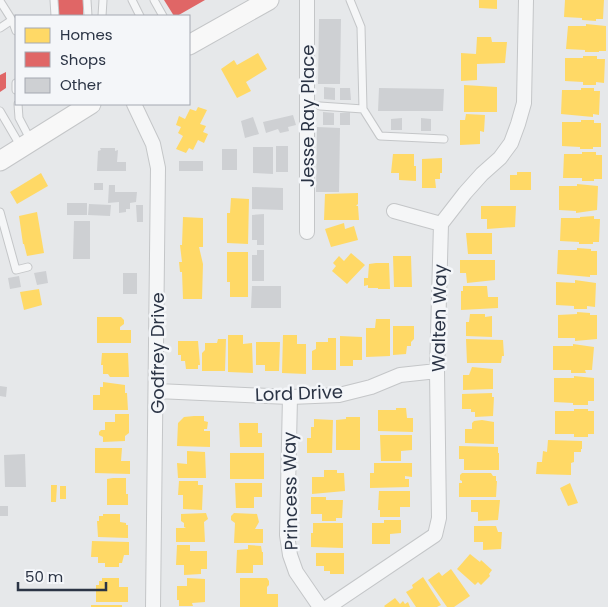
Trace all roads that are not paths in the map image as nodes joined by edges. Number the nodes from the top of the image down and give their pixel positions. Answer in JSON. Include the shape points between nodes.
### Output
{"nodes":[{"id":1,"x":54,"y":0,"type":"edge"},
{"id":2,"x":87,"y":0,"type":"edge"},
{"id":3,"x":103,"y":0,"type":"edge"},
{"id":4,"x":132,"y":0,"type":"edge"},
{"id":5,"x":154,"y":0,"type":"edge"},
{"id":6,"x":269,"y":0,"type":"edge"},
{"id":7,"x":306,"y":0,"type":"edge"},
{"id":8,"x":350,"y":0,"type":"edge"},
{"id":9,"x":526,"y":0,"type":"edge"},
{"id":10,"x":0,"y":1,"type":"edge"},
{"id":11,"x":54,"y":15,"type":"edge"},
{"id":12,"x":88,"y":15,"type":"edge"},
{"id":13,"x":102,"y":15,"type":"edge"},
{"id":14,"x":140,"y":15,"type":"edge"},
{"id":15,"x":162,"y":15,"type":"edge"},
{"id":16,"x":12,"y":20,"type":"junction"},
{"id":17,"x":0,"y":28,"type":"edge"},
{"id":18,"x":15,"y":28,"type":"edge"},
{"id":19,"x":190,"y":44,"type":"edge"},
{"id":20,"x":18,"y":105,"type":"edge"},
{"id":21,"x":85,"y":105,"type":"edge"},
{"id":22,"x":134,"y":105,"type":"edge"},
{"id":23,"x":320,"y":106,"type":"dead end"},
{"id":24,"x":363,"y":110,"type":"junction"},
{"id":25,"x":0,"y":111,"type":"edge"},
{"id":26,"x":444,"y":139,"type":"dead end"},
{"id":27,"x":26,"y":144,"type":"junction"},
{"id":28,"x":0,"y":161,"type":"edge"},
{"id":29,"x":394,"y":211,"type":"dead end"},
{"id":30,"x":0,"y":212,"type":"edge"},
{"id":31,"x":441,"y":224,"type":"junction"},
{"id":32,"x":307,"y":232,"type":"dead end"},
{"id":33,"x":28,"y":267,"type":"dead end"},
{"id":34,"x":438,"y":371,"type":"junction"},
{"id":35,"x":157,"y":391,"type":"junction"},
{"id":36,"x":290,"y":397,"type":"junction"},
{"id":37,"x":153,"y":607,"type":"edge"},
{"id":38,"x":320,"y":607,"type":"edge"},
{"id":39,"x":328,"y":607,"type":"edge"}],
"edges":[{"from":1,"to":11,"type":"lane"},
{"from":2,"to":12,"type":"lane"},
{"from":3,"to":13,"type":"lane"},
{"from":4,"to":14,"type":"lane"},
{"from":5,"to":15,"type":"lane"},
{"from":6,"to":19,"type":"main road"},
{"from":7,"to":32,"type":"street","name":"Jesse Ray Place"},
{"from":8,"to":24,"type":"lane","via":[[361,27]]},
{"from":9,"to":31,"type":"street","via":[[524,103],[511,143]]},
{"from":10,"to":16,"type":"lane"},
{"from":16,"to":17,"type":"lane"},
{"from":16,"to":18,"type":"lane"},
{"from":20,"to":27,"type":"lane"},
{"from":21,"to":27,"type":"main road"},
{"from":22,"to":35,"type":"street","name":"Godfrey Drive","via":[[153,144],[158,168]]},
{"from":23,"to":24,"type":"lane"},
{"from":24,"to":26,"type":"lane","via":[[380,136]]},
{"from":25,"to":27,"type":"lane"},
{"from":27,"to":28,"type":"main road"},
{"from":29,"to":31,"type":"street"},
{"from":30,"to":33,"type":"lane","via":[[16,270]]},
{"from":31,"to":34,"type":"street","name":"Walten Way"},
{"from":34,"to":36,"type":"street","name":"Lord Drive","via":[[400,375],[339,395]]},
{"from":34,"to":39,"type":"street","name":"Walten Way","via":[[439,518],[435,535]]},
{"from":35,"to":36,"type":"street","name":"Lord Drive"},
{"from":35,"to":37,"type":"street","name":"Godfrey Drive"},
{"from":36,"to":38,"type":"street","name":"Princess Way","via":[[287,535],[296,572]]}]}
